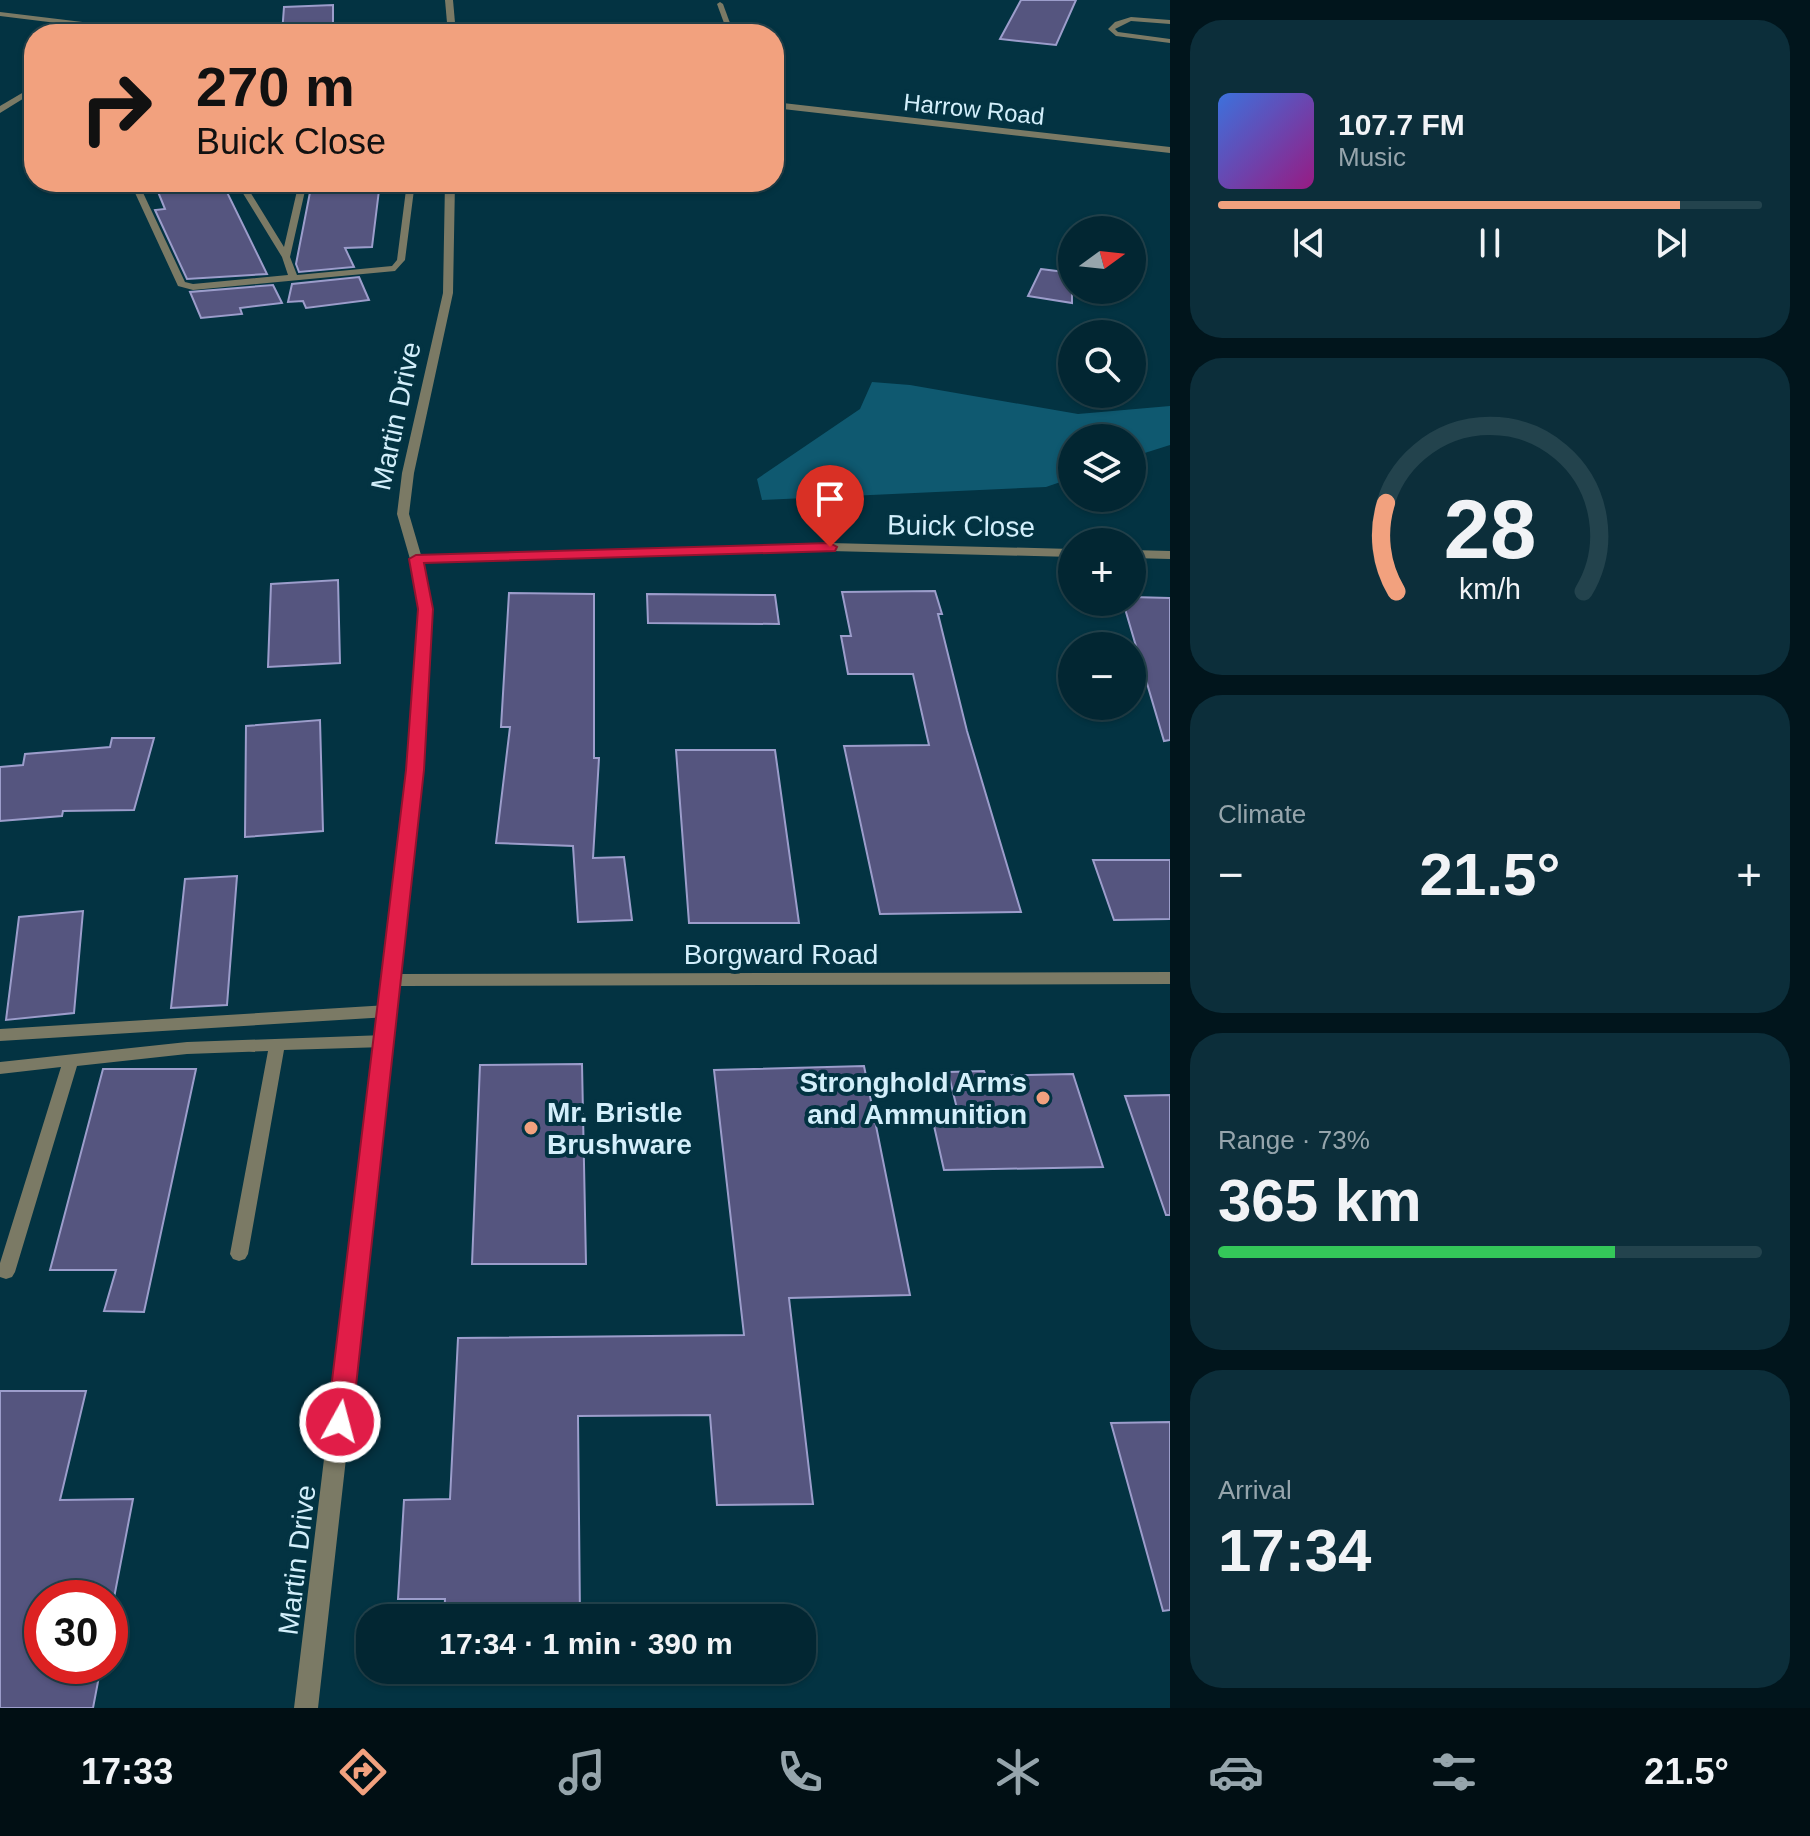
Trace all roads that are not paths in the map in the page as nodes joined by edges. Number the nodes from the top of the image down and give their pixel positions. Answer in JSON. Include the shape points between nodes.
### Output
{"nodes":[{"id":1,"x":449,"y":0,"type":"edge"},
{"id":2,"x":720,"y":4,"type":"dead end"},
{"id":3,"x":0,"y":14,"type":"edge"},
{"id":4,"x":1170,"y":22,"type":"edge"},
{"id":5,"x":70,"y":24,"type":"edge"},
{"id":6,"x":451,"y":24,"type":"edge"},
{"id":7,"x":727,"y":24,"type":"edge"},
{"id":8,"x":1170,"y":41,"type":"edge"},
{"id":9,"x":24,"y":94,"type":"edge"},
{"id":10,"x":784,"y":106,"type":"edge"},
{"id":11,"x":0,"y":110,"type":"edge"},
{"id":12,"x":1170,"y":150,"type":"edge"},
{"id":13,"x":139,"y":192,"type":"edge"},
{"id":14,"x":246,"y":192,"type":"edge"},
{"id":15,"x":301,"y":192,"type":"edge"},
{"id":16,"x":410,"y":192,"type":"edge"},
{"id":17,"x":450,"y":192,"type":"edge"},
{"id":18,"x":286,"y":257,"type":"junction"},
{"id":19,"x":293,"y":276,"type":"junction"},
{"id":20,"x":1058,"y":553,"type":"edge"},
{"id":21,"x":1146,"y":554,"type":"edge"},
{"id":22,"x":1170,"y":555,"type":"edge"},
{"id":23,"x":416,"y":559,"type":"junction"},
{"id":24,"x":1170,"y":978,"type":"edge"},
{"id":25,"x":391,"y":980,"type":"junction"},
{"id":26,"x":388,"y":1011,"type":"junction"},
{"id":27,"x":0,"y":1035,"type":"edge"},
{"id":28,"x":385,"y":1041,"type":"junction"},
{"id":29,"x":277,"y":1045,"type":"junction"},
{"id":30,"x":71,"y":1060,"type":"junction"},
{"id":31,"x":0,"y":1068,"type":"edge"},
{"id":32,"x":239,"y":1254,"type":"dead end"},
{"id":33,"x":6,"y":1272,"type":"dead end"},
{"id":34,"x":306,"y":1708,"type":"edge"}],
"edges":[{"from":1,"to":6,"type":"street"},
{"from":2,"to":7,"type":"lane"},
{"from":3,"to":5,"type":"street"},
{"from":4,"to":8,"type":"lane","via":[[1119,20],[1111,29]]},
{"from":9,"to":11,"type":"street"},
{"from":10,"to":12,"type":"street","name":"Harrow Road"},
{"from":13,"to":19,"type":"lane","via":[[181,284],[220,286]]},
{"from":14,"to":18,"type":"lane"},
{"from":15,"to":18,"type":"lane"},
{"from":16,"to":19,"type":"lane","via":[[399,265]]},
{"from":17,"to":23,"type":"street","name":"Martin Drive","via":[[448,293],[403,514]]},
{"from":18,"to":19,"type":"lane"},
{"from":20,"to":23,"type":"street","name":"Buick Close","via":[[830,547]]},
{"from":21,"to":22,"type":"street"},
{"from":23,"to":25,"type":"street","name":"Martin Drive","via":[[425,609],[415,770]]},
{"from":24,"to":25,"type":"street","name":"Borgward Road"},
{"from":25,"to":26,"type":"street","name":"Martin Drive"},
{"from":26,"to":27,"type":"lane"},
{"from":26,"to":28,"type":"street","name":"Martin Drive"},
{"from":28,"to":29,"type":"lane"},
{"from":28,"to":34,"type":"street","name":"Martin Drive"},
{"from":29,"to":30,"type":"lane"},
{"from":29,"to":32,"type":"lane"},
{"from":30,"to":31,"type":"lane"},
{"from":30,"to":33,"type":"lane"}]}
